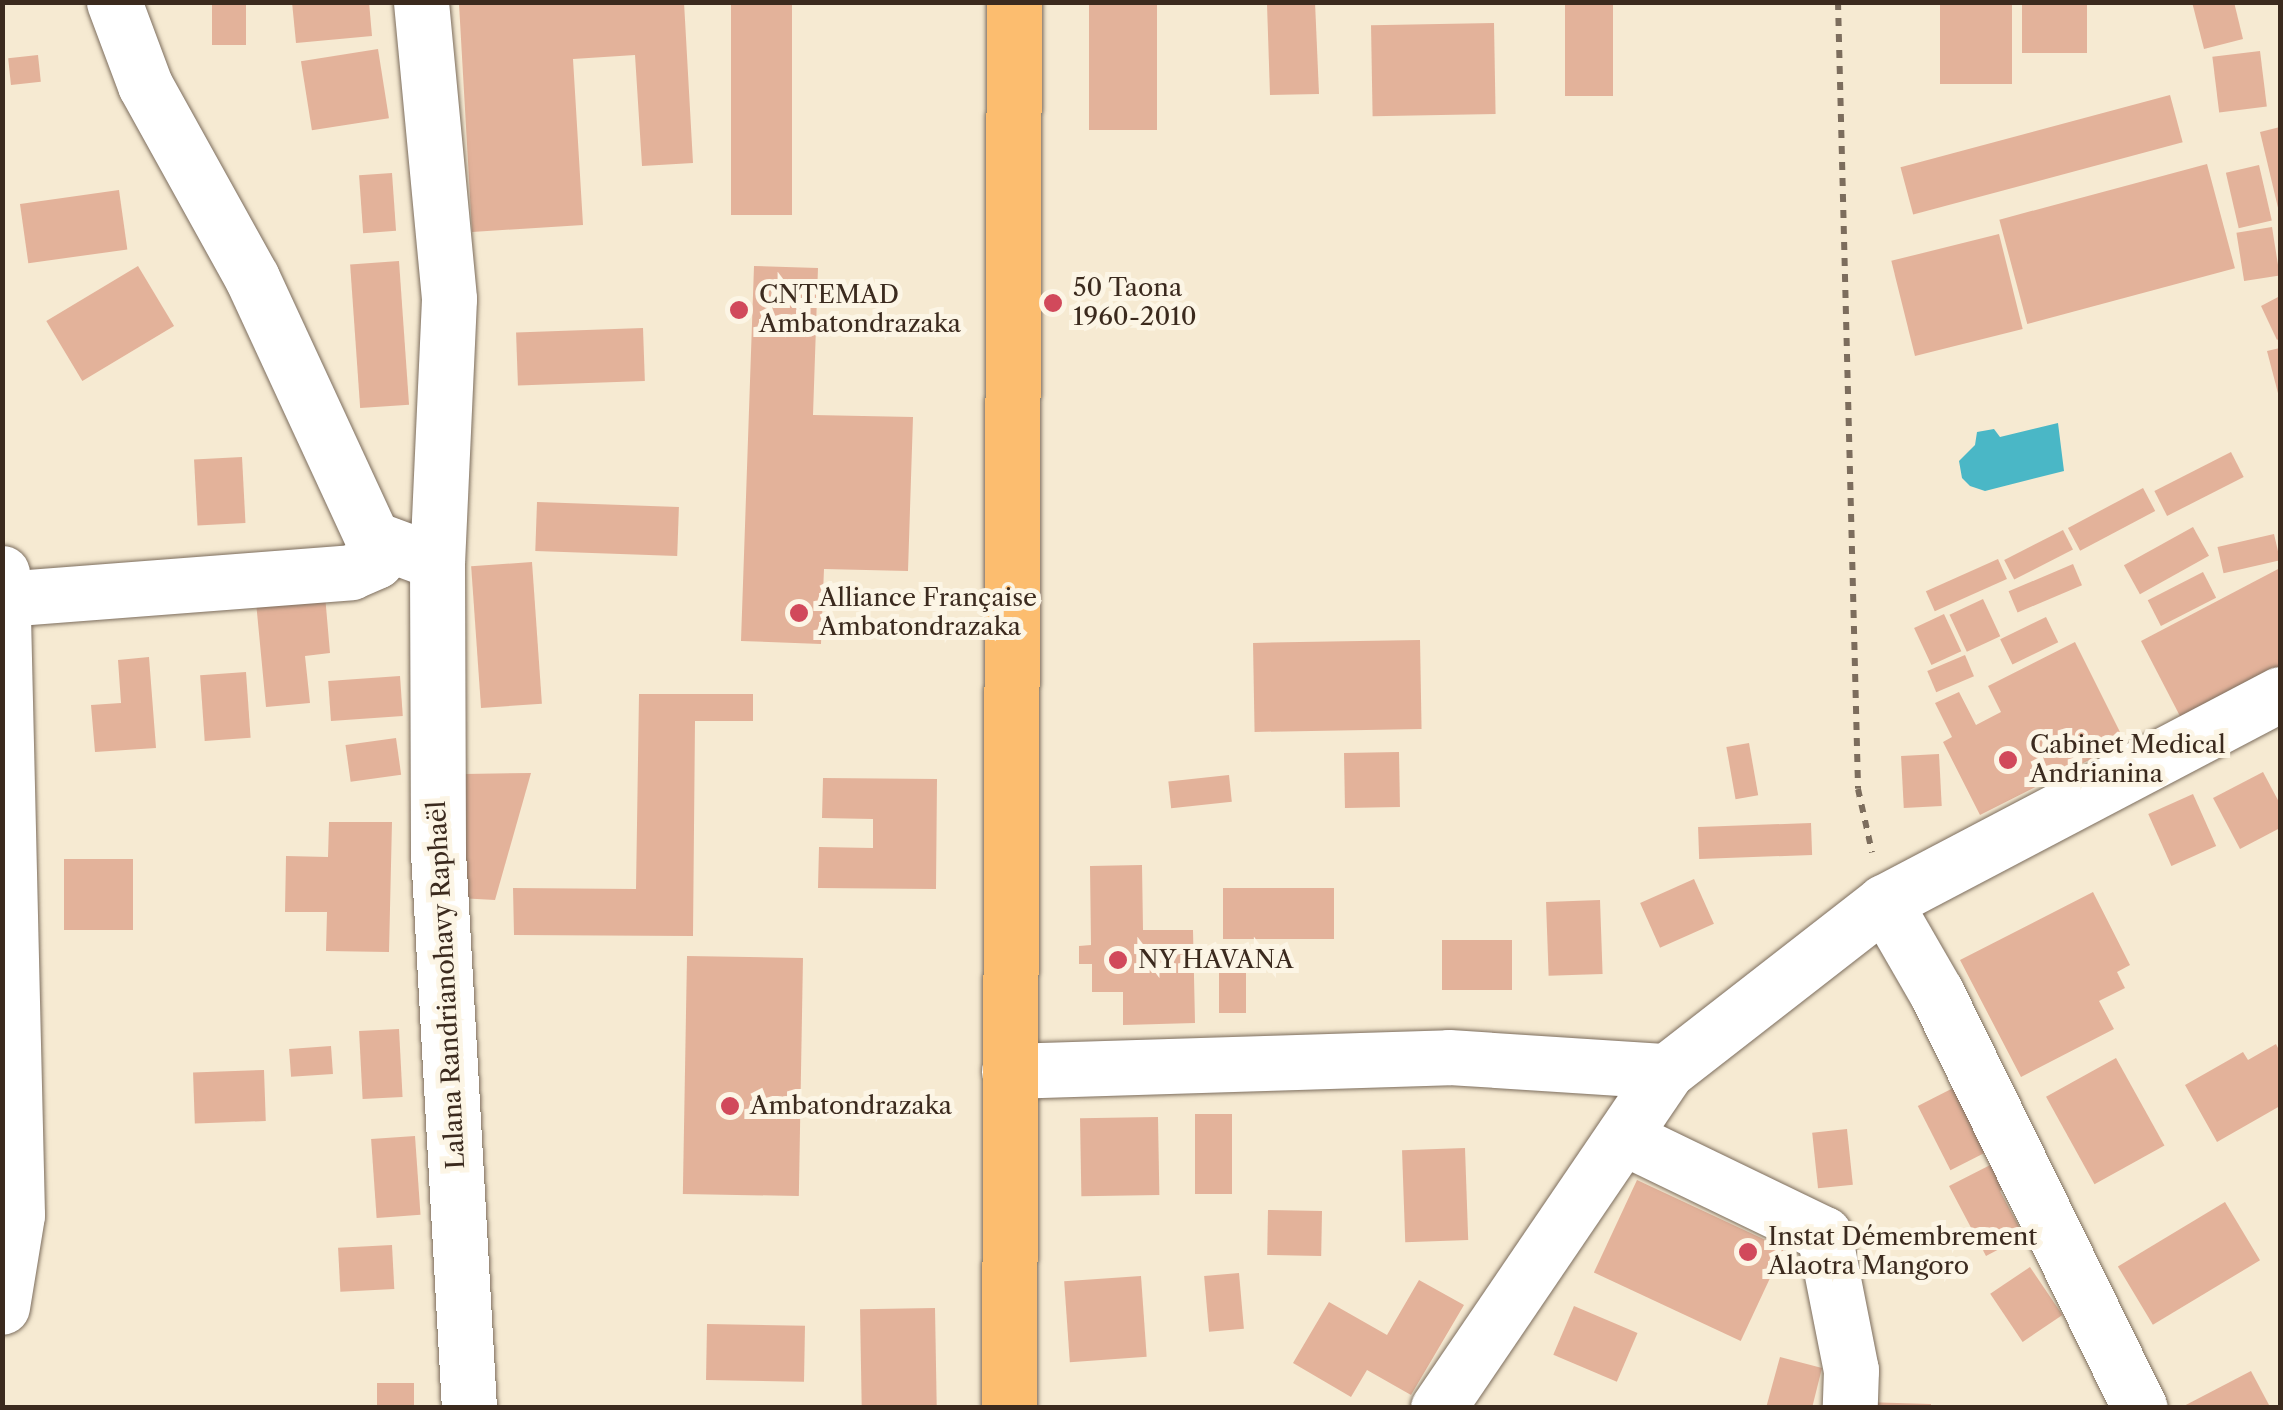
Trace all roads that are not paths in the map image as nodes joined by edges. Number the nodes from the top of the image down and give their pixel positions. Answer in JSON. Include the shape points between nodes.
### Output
{"nodes":[{"id":1,"x":114,"y":2,"type":"edge"},
{"id":2,"x":421,"y":2,"type":"edge"},
{"id":3,"x":1014,"y":2,"type":"edge"},
{"id":4,"x":414,"y":554,"type":"junction"},
{"id":5,"x":2,"y":573,"type":"edge"},
{"id":6,"x":3,"y":599,"type":"edge"},
{"id":7,"x":2280,"y":694,"type":"edge"},
{"id":8,"x":1884,"y":902,"type":"junction"},
{"id":9,"x":1008,"y":1071,"type":"junction"},
{"id":10,"x":1668,"y":1071,"type":"junction"},
{"id":11,"x":1623,"y":1137,"type":"junction"},
{"id":12,"x":2,"y":1307,"type":"edge"},
{"id":13,"x":470,"y":1408,"type":"edge"},
{"id":14,"x":1009,"y":1408,"type":"edge"},
{"id":15,"x":1438,"y":1408,"type":"edge"},
{"id":16,"x":1850,"y":1408,"type":"edge"},
{"id":17,"x":2140,"y":1408,"type":"edge"}],
"edges":[{"from":1,"to":4,"type":"street","via":[[146,85],[252,278],[372,538]]},
{"from":2,"to":4,"type":"street","name":"Lalana Randrianohavy Raphaël","via":[[448,299]]},
{"from":3,"to":9,"type":"main road"},
{"from":4,"to":6,"type":"street","via":[[350,572]]},
{"from":4,"to":13,"type":"street","name":"Lalana Randrianohavy Raphaël"},
{"from":5,"to":6,"type":"street"},
{"from":6,"to":12,"type":"street","via":[[17,1215]]},
{"from":7,"to":8,"type":"street"},
{"from":8,"to":10,"type":"street"},
{"from":8,"to":17,"type":"street","via":[[1936,992]]},
{"from":9,"to":10,"type":"street","via":[[1449,1057]]},
{"from":9,"to":14,"type":"main road"},
{"from":10,"to":11,"type":"street"},
{"from":11,"to":15,"type":"street"},
{"from":11,"to":16,"type":"street","via":[[1824,1234],[1852,1370]]}]}
